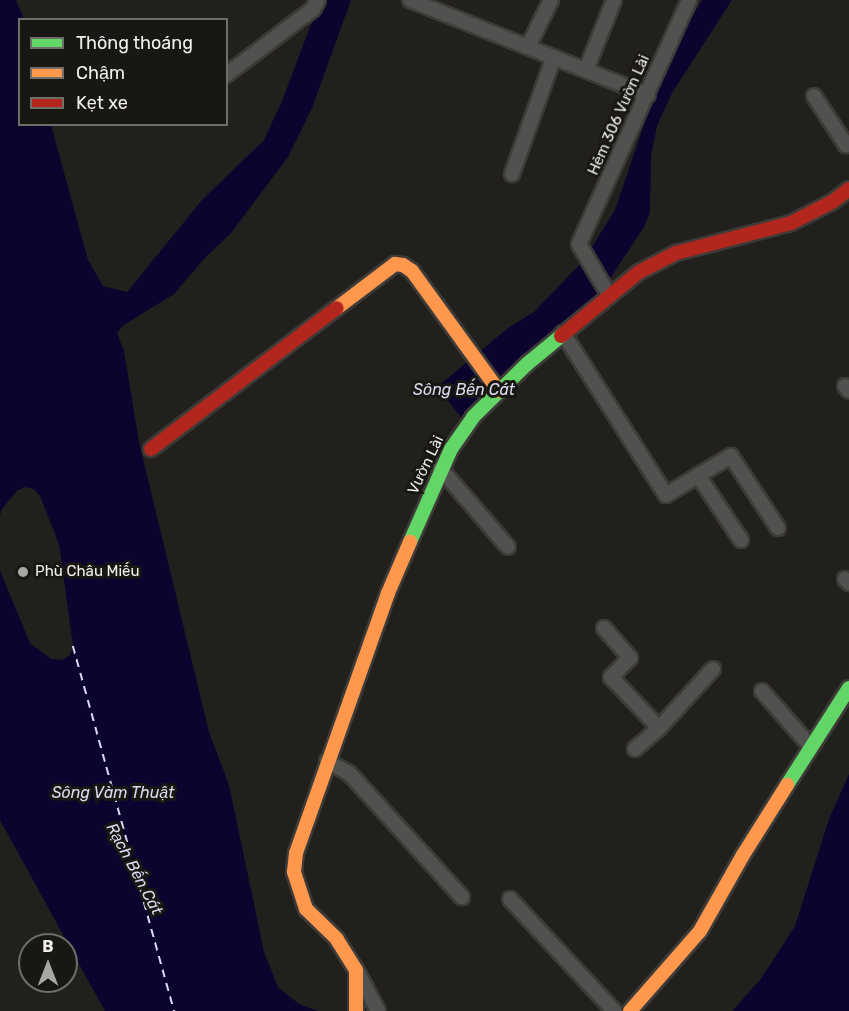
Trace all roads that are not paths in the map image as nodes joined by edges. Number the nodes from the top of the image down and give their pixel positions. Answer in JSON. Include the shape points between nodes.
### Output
{"nodes":[{"id":1,"x":410,"y":0,"type":"edge"},
{"id":2,"x":551,"y":0,"type":"edge"},
{"id":3,"x":614,"y":0,"type":"edge"},
{"id":4,"x":689,"y":0,"type":"edge"},
{"id":5,"x":312,"y":3,"type":"edge"},
{"id":6,"x":528,"y":47,"type":"junction"},
{"id":7,"x":554,"y":57,"type":"junction"},
{"id":8,"x":586,"y":70,"type":"junction"},
{"id":9,"x":228,"y":73,"type":"edge"},
{"id":10,"x":648,"y":95,"type":"junction"},
{"id":11,"x":814,"y":96,"type":"dead end"},
{"id":12,"x":849,"y":142,"type":"edge"},
{"id":13,"x":512,"y":174,"type":"dead end"},
{"id":14,"x":849,"y":189,"type":"edge"},
{"id":15,"x":609,"y":295,"type":"junction"},
{"id":16,"x":563,"y":333,"type":"junction"},
{"id":17,"x":497,"y":389,"type":"junction"},
{"id":18,"x":151,"y":449,"type":"dead end"},
{"id":19,"x":440,"y":468,"type":"junction"},
{"id":20,"x":698,"y":475,"type":"junction"},
{"id":21,"x":778,"y":528,"type":"dead end"},
{"id":22,"x":741,"y":540,"type":"dead end"},
{"id":23,"x":508,"y":547,"type":"dead end"},
{"id":24,"x":604,"y":628,"type":"dead end"},
{"id":25,"x":713,"y":669,"type":"dead end"},
{"id":26,"x":849,"y":688,"type":"edge"},
{"id":27,"x":762,"y":691,"type":"dead end"},
{"id":28,"x":659,"y":728,"type":"junction"},
{"id":29,"x":811,"y":747,"type":"junction"},
{"id":30,"x":635,"y":749,"type":"dead end"},
{"id":31,"x":327,"y":761,"type":"junction"},
{"id":32,"x":462,"y":897,"type":"dead end"},
{"id":33,"x":510,"y":899,"type":"dead end"},
{"id":34,"x":353,"y":975,"type":"junction"},
{"id":35,"x":343,"y":1011,"type":"edge"},
{"id":36,"x":356,"y":1011,"type":"edge"},
{"id":37,"x":378,"y":1011,"type":"edge"},
{"id":38,"x":614,"y":1011,"type":"edge"},
{"id":39,"x":630,"y":1011,"type":"edge"}],
"edges":[{"from":1,"to":6,"type":"street"},
{"from":2,"to":6,"type":"street"},
{"from":3,"to":8,"type":"street"},
{"from":4,"to":10,"type":"street","name":"Hẻm 306 Vườn Lài"},
{"from":5,"to":9,"type":"street"},
{"from":6,"to":7,"type":"street"},
{"from":7,"to":8,"type":"street"},
{"from":7,"to":13,"type":"street"},
{"from":8,"to":10,"type":"street"},
{"from":10,"to":15,"type":"street","name":"Hẻm 306 Vườn Lài","via":[[579,244]]},
{"from":11,"to":12,"type":"street","via":[[846,145]]},
{"from":14,"to":15,"type":"main road","name":"Vườn Lài","via":[[791,223],[662,259]]},
{"from":15,"to":16,"type":"main road","name":"Vườn Lài"},
{"from":16,"to":17,"type":"main road","name":"Vườn Lài"},
{"from":16,"to":20,"type":"street","via":[[666,495]]},
{"from":17,"to":18,"type":"main road","via":[[412,271],[395,264]]},
{"from":17,"to":19,"type":"main road","name":"Vườn Lài","via":[[459,435]]},
{"from":19,"to":23,"type":"street"},
{"from":19,"to":31,"type":"main road","name":"Vườn Lài","via":[[388,593]]},
{"from":20,"to":21,"type":"street","via":[[731,456]]},
{"from":20,"to":22,"type":"street"},
{"from":24,"to":28,"type":"street","via":[[630,658],[610,677]]},
{"from":25,"to":28,"type":"street"},
{"from":26,"to":29,"type":"main road"},
{"from":27,"to":29,"type":"street"},
{"from":28,"to":30,"type":"street"},
{"from":29,"to":39,"type":"main road","via":[[700,931]]},
{"from":31,"to":32,"type":"street","via":[[349,772]]},
{"from":31,"to":34,"type":"main road","name":"Vườn Lài","via":[[296,853],[295,886],[306,909],[340,942]]},
{"from":33,"to":38,"type":"street"},
{"from":34,"to":35,"type":"main road"},
{"from":34,"to":36,"type":"main road"},
{"from":34,"to":37,"type":"street"}]}
